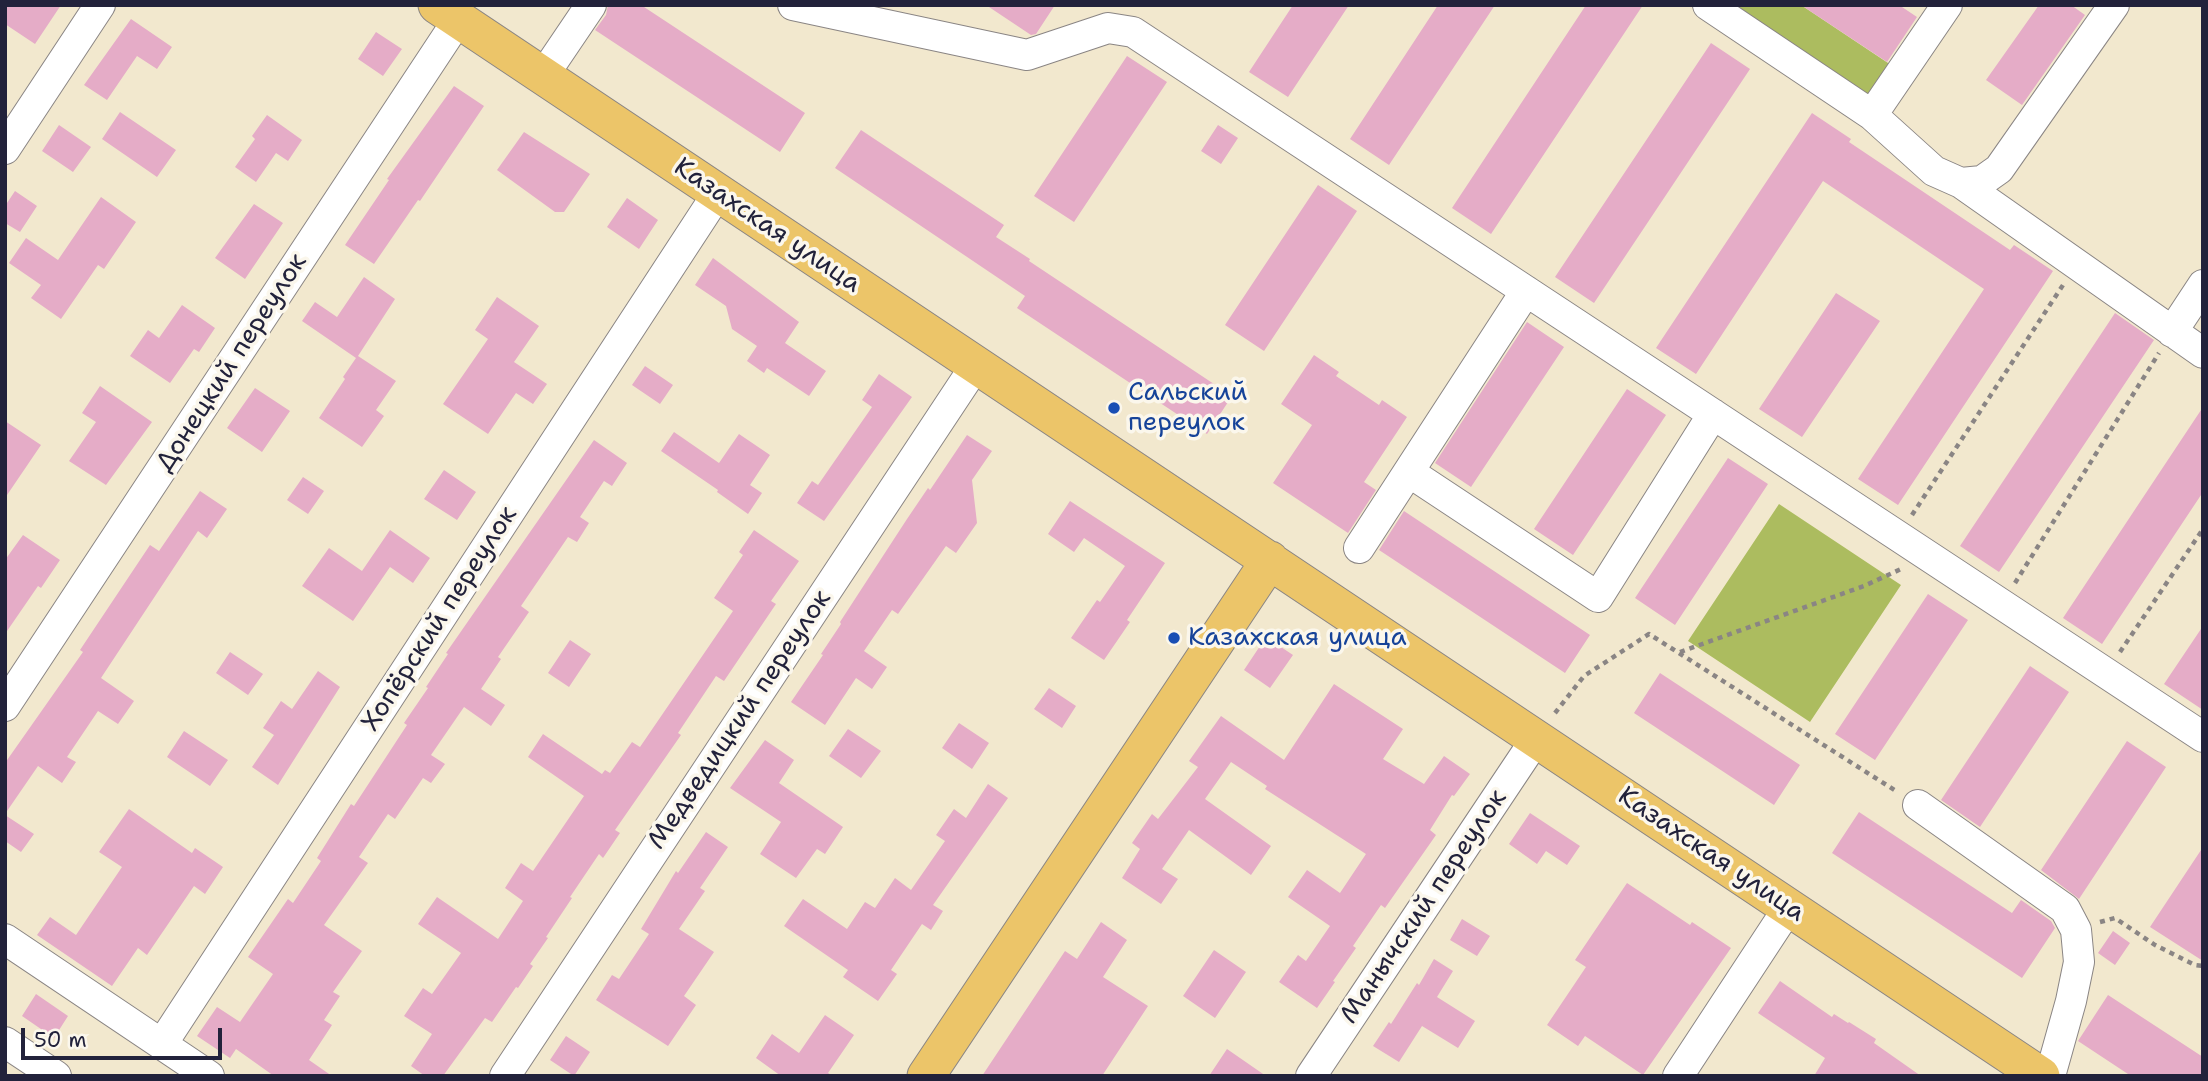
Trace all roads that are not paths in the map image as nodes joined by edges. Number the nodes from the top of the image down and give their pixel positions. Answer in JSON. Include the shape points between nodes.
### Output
{"nodes":[{"id":1,"x":100,"y":5,"type":"edge"},
{"id":2,"x":591,"y":5,"type":"edge"},
{"id":3,"x":793,"y":5,"type":"edge"},
{"id":4,"x":1708,"y":5,"type":"edge"},
{"id":5,"x":1947,"y":5,"type":"edge"},
{"id":6,"x":2109,"y":7,"type":"edge"},
{"id":7,"x":447,"y":12,"type":"edge"},
{"id":8,"x":543,"y":76,"type":"junction"},
{"id":9,"x":1872,"y":115,"type":"junction"},
{"id":10,"x":5,"y":149,"type":"edge"},
{"id":11,"x":1961,"y":183,"type":"junction"},
{"id":12,"x":718,"y":193,"type":"junction"},
{"id":13,"x":2203,"y":285,"type":"edge"},
{"id":14,"x":1526,"y":291,"type":"junction"},
{"id":15,"x":2172,"y":332,"type":"junction"},
{"id":16,"x":2203,"y":353,"type":"edge"},
{"id":17,"x":976,"y":365,"type":"junction"},
{"id":18,"x":1713,"y":414,"type":"junction"},
{"id":19,"x":1409,"y":472,"type":"junction"},
{"id":20,"x":1359,"y":548,"type":"dead end"},
{"id":21,"x":1270,"y":561,"type":"junction"},
{"id":22,"x":5,"y":706,"type":"edge"},
{"id":23,"x":2203,"y":737,"type":"edge"},
{"id":24,"x":1536,"y":738,"type":"junction"},
{"id":25,"x":1918,"y":805,"type":"road end"},
{"id":26,"x":1789,"y":907,"type":"junction"},
{"id":27,"x":5,"y":939,"type":"edge"},
{"id":28,"x":5,"y":1042,"type":"edge"},
{"id":29,"x":162,"y":1044,"type":"junction"},
{"id":30,"x":56,"y":1076,"type":"edge"},
{"id":31,"x":209,"y":1076,"type":"edge"},
{"id":32,"x":505,"y":1076,"type":"edge"},
{"id":33,"x":926,"y":1076,"type":"edge"},
{"id":34,"x":1311,"y":1076,"type":"edge"},
{"id":35,"x":1678,"y":1076,"type":"edge"},
{"id":36,"x":2041,"y":1076,"type":"edge"},
{"id":37,"x":2050,"y":1076,"type":"edge"}],
"edges":[{"from":1,"to":10,"type":"street"},
{"from":2,"to":8,"type":"street"},
{"from":3,"to":14,"type":"street","via":[[1027,54],[1108,28],[1133,32]]},
{"from":4,"to":9,"type":"street"},
{"from":5,"to":9,"type":"street"},
{"from":6,"to":11,"type":"street","via":[[1999,169],[1982,181]]},
{"from":7,"to":8,"type":"main road","name":"Казахская улица"},
{"from":7,"to":22,"type":"street","name":"Донецкий переулок"},
{"from":8,"to":12,"type":"main road","name":"Казахская улица"},
{"from":9,"to":11,"type":"street","via":[[1934,171]]},
{"from":11,"to":15,"type":"street"},
{"from":12,"to":17,"type":"main road","name":"Казахская улица"},
{"from":12,"to":29,"type":"street","name":"Хопёрский переулок"},
{"from":13,"to":15,"type":"street"},
{"from":14,"to":18,"type":"street"},
{"from":14,"to":19,"type":"street"},
{"from":15,"to":16,"type":"street"},
{"from":17,"to":21,"type":"main road","name":"Казахская улица"},
{"from":17,"to":32,"type":"street","name":"Медведицкий переулок"},
{"from":18,"to":19,"type":"street","via":[[1598,597]]},
{"from":18,"to":23,"type":"street"},
{"from":19,"to":20,"type":"street"},
{"from":21,"to":24,"type":"main road","name":"Казахская улица"},
{"from":21,"to":33,"type":"main road"},
{"from":24,"to":26,"type":"main road","name":"Казахская улица"},
{"from":24,"to":34,"type":"street","name":"Манычский переулок"},
{"from":25,"to":37,"type":"street","via":[[2065,909],[2076,930],[2078,962]]},
{"from":26,"to":35,"type":"street"},
{"from":26,"to":36,"type":"main road","name":"Казахская улица"},
{"from":27,"to":29,"type":"street"},
{"from":28,"to":30,"type":"street"},
{"from":29,"to":31,"type":"street"}]}
